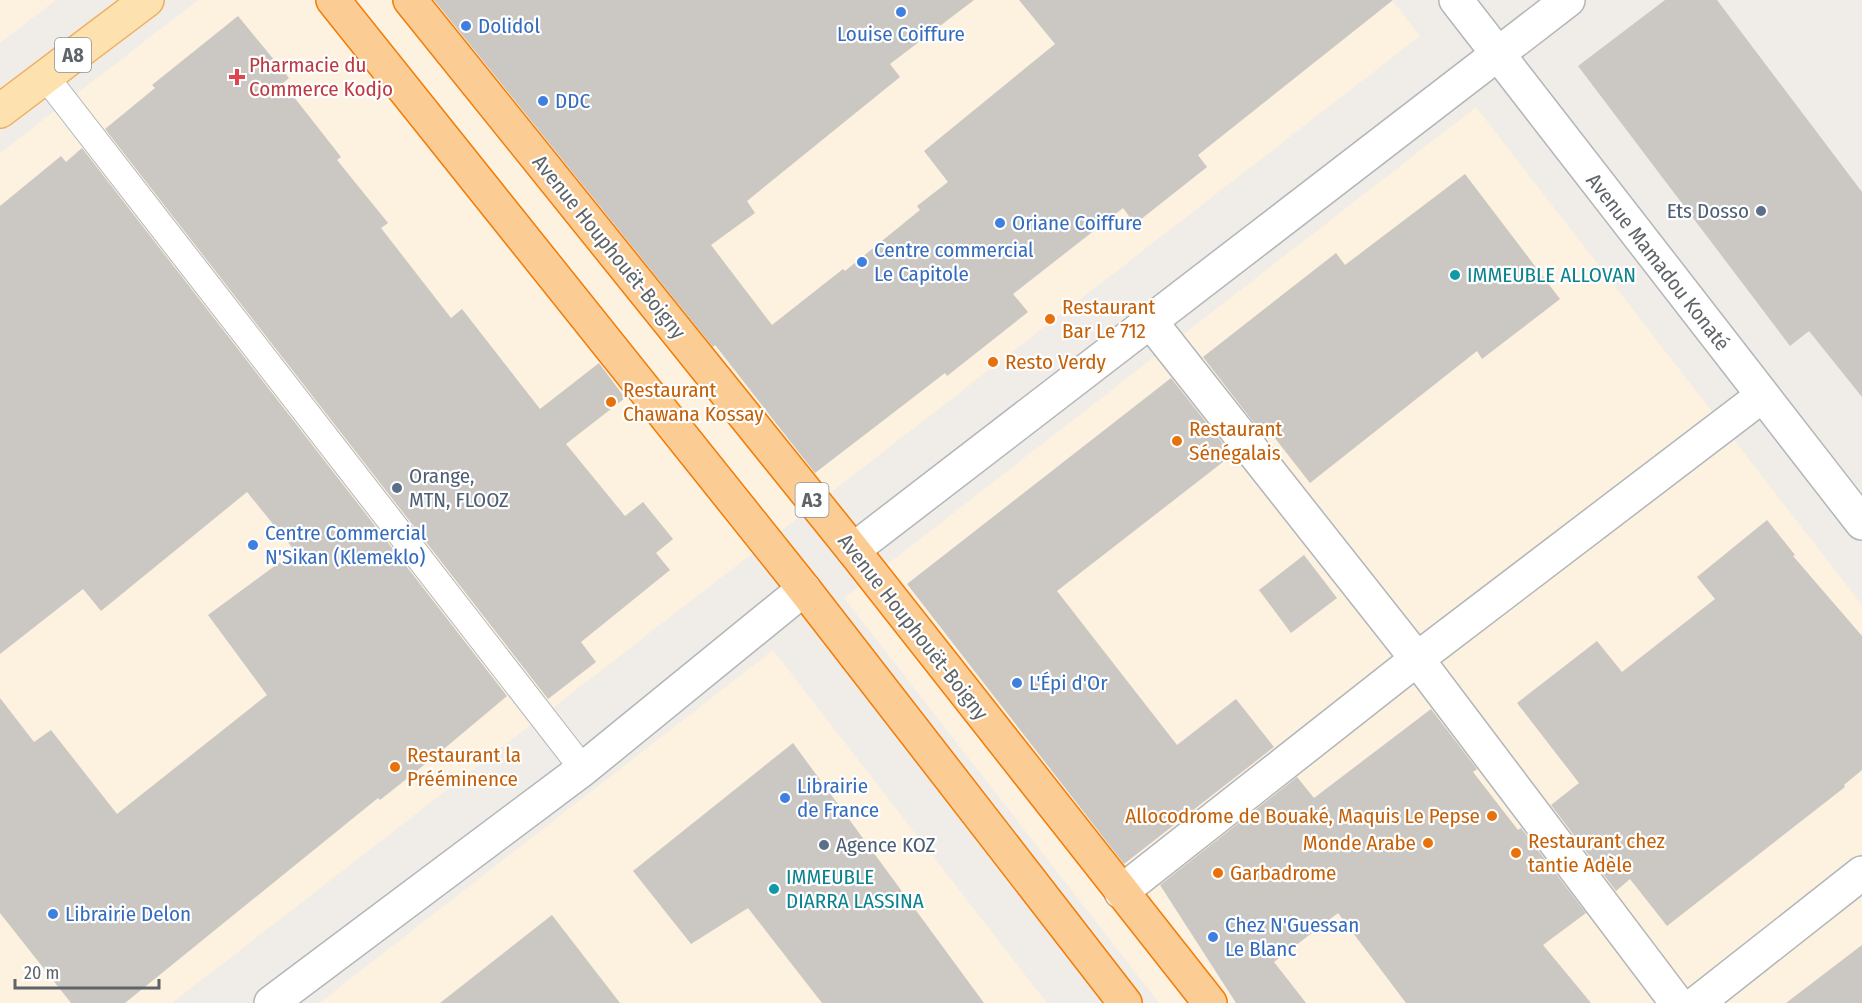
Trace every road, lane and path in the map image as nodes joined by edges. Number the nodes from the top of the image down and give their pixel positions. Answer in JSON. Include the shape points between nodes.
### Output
{"nodes":[{"id":1,"x":147,"y":0,"type":"edge"},
{"id":2,"x":333,"y":0,"type":"edge"},
{"id":3,"x":410,"y":0,"type":"edge"},
{"id":4,"x":1456,"y":0,"type":"edge"},
{"id":5,"x":1568,"y":0,"type":"edge"},
{"id":6,"x":1497,"y":54,"type":"junction"},
{"id":7,"x":45,"y":76,"type":"junction"},
{"id":8,"x":0,"y":111,"type":"edge"},
{"id":9,"x":1150,"y":321,"type":"junction"},
{"id":10,"x":1762,"y":396,"type":"junction"},
{"id":11,"x":1862,"y":523,"type":"edge"},
{"id":12,"x":853,"y":550,"type":"junction"},
{"id":13,"x":804,"y":589,"type":"junction"},
{"id":14,"x":1417,"y":658,"type":"junction"},
{"id":15,"x":583,"y":769,"type":"junction"},
{"id":16,"x":1862,"y":873,"type":"edge"},
{"id":17,"x":1121,"y":892,"type":"junction"},
{"id":18,"x":271,"y":1003,"type":"edge"},
{"id":19,"x":1125,"y":1003,"type":"edge"},
{"id":20,"x":1210,"y":1003,"type":"edge"},
{"id":21,"x":1677,"y":1003,"type":"edge"},
{"id":22,"x":1697,"y":1003,"type":"edge"}],
"edges":[{"from":1,"to":7,"type":"main road","number":"A8"},
{"from":2,"to":13,"type":"highway"},
{"from":3,"to":12,"type":"highway","name":"Avenue Houphouët-Boigny","number":"A3"},
{"from":4,"to":6,"type":"street","name":"Avenue Mamadou Konaté"},
{"from":5,"to":6,"type":"street"},
{"from":6,"to":9,"type":"street"},
{"from":6,"to":10,"type":"street","name":"Avenue Mamadou Konaté"},
{"from":7,"to":8,"type":"main road","number":"A8"},
{"from":7,"to":15,"type":"lane"},
{"from":9,"to":12,"type":"street"},
{"from":9,"to":14,"type":"street"},
{"from":10,"to":11,"type":"street","name":"Avenue Mamadou Konaté"},
{"from":10,"to":14,"type":"street"},
{"from":12,"to":17,"type":"highway","name":"Avenue Houphouët-Boigny","number":"A3"},
{"from":13,"to":15,"type":"street"},
{"from":13,"to":19,"type":"highway"},
{"from":14,"to":17,"type":"street"},
{"from":14,"to":21,"type":"street"},
{"from":15,"to":18,"type":"street"},
{"from":16,"to":22,"type":"street"},
{"from":17,"to":20,"type":"highway","name":"Avenue Houphouët-Boigny","number":"A3"}]}
